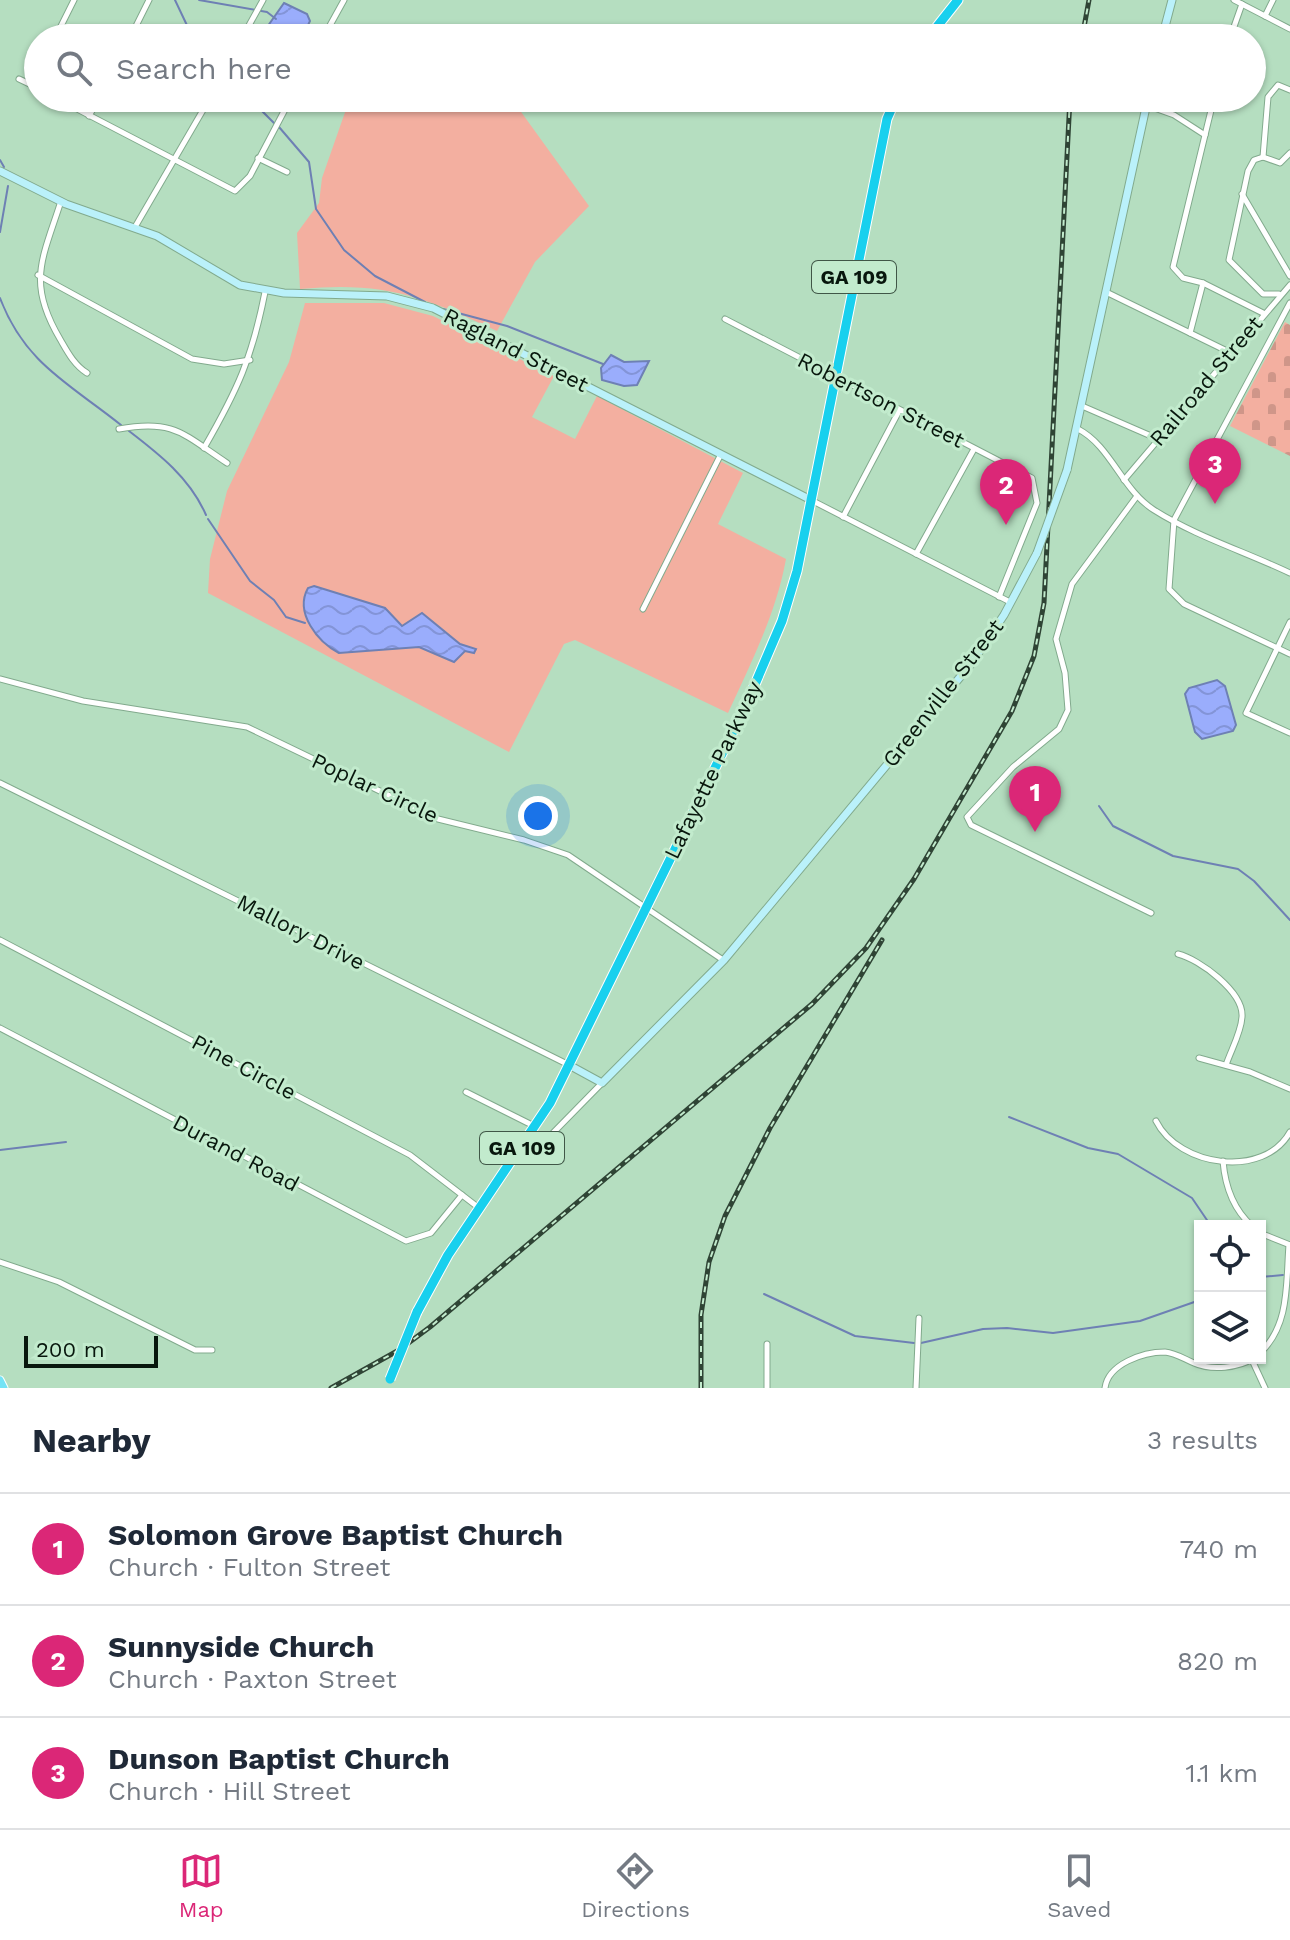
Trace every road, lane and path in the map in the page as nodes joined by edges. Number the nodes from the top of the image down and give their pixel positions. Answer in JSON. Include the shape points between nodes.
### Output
{"nodes":[{"id":1,"x":74,"y":0,"type":"edge"},
{"id":2,"x":149,"y":0,"type":"edge"},
{"id":3,"x":263,"y":0,"type":"edge"},
{"id":4,"x":344,"y":0,"type":"edge"},
{"id":5,"x":958,"y":0,"type":"edge"},
{"id":6,"x":1172,"y":0,"type":"edge"},
{"id":7,"x":1234,"y":0,"type":"edge"},
{"id":8,"x":1273,"y":0,"type":"edge"},
{"id":9,"x":1242,"y":4,"type":"junction"},
{"id":10,"x":1265,"y":16,"type":"junction"},
{"id":11,"x":62,"y":24,"type":"edge"},
{"id":12,"x":137,"y":24,"type":"edge"},
{"id":13,"x":250,"y":24,"type":"edge"},
{"id":14,"x":331,"y":24,"type":"edge"},
{"id":15,"x":939,"y":24,"type":"edge"},
{"id":16,"x":1166,"y":24,"type":"edge"},
{"id":17,"x":1235,"y":24,"type":"edge"},
{"id":18,"x":1290,"y":29,"type":"edge"},
{"id":19,"x":19,"y":79,"type":"dead end"},
{"id":20,"x":24,"y":81,"type":"edge"},
{"id":21,"x":1290,"y":90,"type":"edge"},
{"id":22,"x":1266,"y":110,"type":"edge"},
{"id":23,"x":82,"y":112,"type":"edge"},
{"id":24,"x":91,"y":112,"type":"edge"},
{"id":25,"x":202,"y":112,"type":"edge"},
{"id":26,"x":283,"y":112,"type":"edge"},
{"id":27,"x":890,"y":112,"type":"edge"},
{"id":28,"x":1145,"y":112,"type":"edge"},
{"id":29,"x":1168,"y":112,"type":"edge"},
{"id":30,"x":1211,"y":112,"type":"edge"},
{"id":31,"x":1265,"y":112,"type":"edge"},
{"id":32,"x":89,"y":116,"type":"junction"},
{"id":33,"x":1205,"y":135,"type":"junction"},
{"id":34,"x":1290,"y":153,"type":"edge"},
{"id":35,"x":1263,"y":157,"type":"junction"},
{"id":36,"x":173,"y":158,"type":"junction"},
{"id":37,"x":258,"y":158,"type":"junction"},
{"id":38,"x":0,"y":171,"type":"edge"},
{"id":39,"x":287,"y":172,"type":"dead end"},
{"id":40,"x":1242,"y":193,"type":"junction"},
{"id":41,"x":61,"y":201,"type":"junction"},
{"id":42,"x":135,"y":227,"type":"junction"},
{"id":43,"x":38,"y":275,"type":"junction"},
{"id":44,"x":1290,"y":276,"type":"edge"},
{"id":45,"x":1203,"y":283,"type":"junction"},
{"id":46,"x":1290,"y":285,"type":"edge"},
{"id":47,"x":265,"y":292,"type":"junction"},
{"id":48,"x":1106,"y":292,"type":"junction"},
{"id":49,"x":1263,"y":294,"type":"junction"},
{"id":50,"x":1279,"y":294,"type":"junction"},
{"id":51,"x":1290,"y":303,"type":"edge"},
{"id":52,"x":1265,"y":310,"type":"junction"},
{"id":53,"x":1283,"y":317,"type":"junction"},
{"id":54,"x":725,"y":319,"type":"dead end"},
{"id":55,"x":1290,"y":321,"type":"edge"},
{"id":56,"x":1190,"y":333,"type":"junction"},
{"id":57,"x":1229,"y":352,"type":"junction"},
{"id":58,"x":250,"y":360,"type":"junction"},
{"id":59,"x":87,"y":373,"type":"dead end"},
{"id":60,"x":833,"y":377,"type":"junction"},
{"id":61,"x":1082,"y":406,"type":"junction"},
{"id":62,"x":899,"y":411,"type":"junction"},
{"id":63,"x":119,"y":429,"type":"dead end"},
{"id":64,"x":1078,"y":429,"type":"junction"},
{"id":65,"x":1158,"y":439,"type":"junction"},
{"id":66,"x":204,"y":448,"type":"junction"},
{"id":67,"x":974,"y":449,"type":"junction"},
{"id":68,"x":720,"y":456,"type":"junction"},
{"id":69,"x":227,"y":463,"type":"dead end"},
{"id":70,"x":1124,"y":480,"type":"junction"},
{"id":71,"x":1137,"y":496,"type":"junction"},
{"id":72,"x":811,"y":500,"type":"junction"},
{"id":73,"x":843,"y":517,"type":"junction"},
{"id":74,"x":1174,"y":520,"type":"junction"},
{"id":75,"x":916,"y":554,"type":"junction"},
{"id":76,"x":1290,"y":573,"type":"edge"},
{"id":77,"x":999,"y":597,"type":"junction"},
{"id":78,"x":1011,"y":603,"type":"junction"},
{"id":79,"x":643,"y":609,"type":"dead end"},
{"id":80,"x":1290,"y":622,"type":"edge"},
{"id":81,"x":1277,"y":648,"type":"junction"},
{"id":82,"x":1290,"y":654,"type":"edge"},
{"id":83,"x":0,"y":679,"type":"edge"},
{"id":84,"x":1290,"y":733,"type":"edge"},
{"id":85,"x":0,"y":783,"type":"edge"},
{"id":86,"x":645,"y":908,"type":"junction"},
{"id":87,"x":1151,"y":913,"type":"dead end"},
{"id":88,"x":0,"y":940,"type":"edge"},
{"id":89,"x":1178,"y":954,"type":"dead end"},
{"id":90,"x":724,"y":960,"type":"junction"},
{"id":91,"x":0,"y":1028,"type":"edge"},
{"id":92,"x":1199,"y":1058,"type":"dead end"},
{"id":93,"x":569,"y":1065,"type":"junction"},
{"id":94,"x":1226,"y":1065,"type":"junction"},
{"id":95,"x":602,"y":1083,"type":"junction"},
{"id":96,"x":1290,"y":1089,"type":"edge"},
{"id":97,"x":466,"y":1092,"type":"dead end"},
{"id":98,"x":1156,"y":1121,"type":"dead end"},
{"id":99,"x":536,"y":1127,"type":"junction"},
{"id":100,"x":1290,"y":1132,"type":"edge"},
{"id":101,"x":552,"y":1134,"type":"dead end"},
{"id":102,"x":1223,"y":1161,"type":"junction"},
{"id":103,"x":462,"y":1195,"type":"junction"},
{"id":104,"x":479,"y":1208,"type":"junction"},
{"id":105,"x":1247,"y":1220,"type":"edge"},
{"id":106,"x":1266,"y":1235,"type":"edge"},
{"id":107,"x":1290,"y":1245,"type":"edge"},
{"id":108,"x":0,"y":1262,"type":"edge"},
{"id":109,"x":919,"y":1318,"type":"dead end"},
{"id":110,"x":767,"y":1344,"type":"dead end"},
{"id":111,"x":1266,"y":1346,"type":"edge"},
{"id":112,"x":212,"y":1350,"type":"dead end"},
{"id":113,"x":1194,"y":1362,"type":"edge"},
{"id":114,"x":1201,"y":1364,"type":"edge"},
{"id":115,"x":1231,"y":1364,"type":"edge"},
{"id":116,"x":1255,"y":1364,"type":"edge"},
{"id":117,"x":0,"y":1380,"type":"edge"},
{"id":118,"x":389,"y":1384,"type":"edge"},
{"id":119,"x":4,"y":1388,"type":"edge"},
{"id":120,"x":767,"y":1388,"type":"edge"},
{"id":121,"x":916,"y":1388,"type":"edge"},
{"id":122,"x":1105,"y":1388,"type":"edge"},
{"id":123,"x":1265,"y":1388,"type":"edge"}],
"edges":[{"from":1,"to":11,"type":"street"},
{"from":2,"to":12,"type":"street"},
{"from":3,"to":13,"type":"street"},
{"from":4,"to":14,"type":"street"},
{"from":5,"to":15,"type":"highway"},
{"from":6,"to":16,"type":"street"},
{"from":7,"to":9,"type":"street"},
{"from":8,"to":10,"type":"street"},
{"from":9,"to":10,"type":"street"},
{"from":9,"to":17,"type":"street"},
{"from":10,"to":18,"type":"street"},
{"from":19,"to":20,"type":"street"},
{"from":21,"to":22,"type":"street","via":[[1279,85],[1270,92]]},
{"from":23,"to":32,"type":"street"},
{"from":24,"to":32,"type":"street"},
{"from":25,"to":36,"type":"street"},
{"from":26,"to":37,"type":"street"},
{"from":27,"to":60,"type":"highway","name":"Lafayette Parkway","number":"GA 109"},
{"from":28,"to":48,"type":"street","name":"Greenville Street"},
{"from":29,"to":33,"type":"street"},
{"from":30,"to":33,"type":"street"},
{"from":31,"to":35,"type":"street"},
{"from":32,"to":36,"type":"street"},
{"from":33,"to":45,"type":"street","via":[[1173,267],[1183,278]]},
{"from":34,"to":35,"type":"street","via":[[1280,163]]},
{"from":35,"to":40,"type":"street","via":[[1254,160]]},
{"from":36,"to":37,"type":"street","via":[[235,191]]},
{"from":36,"to":42,"type":"street"},
{"from":37,"to":39,"type":"street"},
{"from":38,"to":41,"type":"street","name":"Ragland Street"},
{"from":40,"to":44,"type":"street"},
{"from":40,"to":49,"type":"street","via":[[1229,260]]},
{"from":41,"to":42,"type":"street","name":"Ragland Street"},
{"from":41,"to":43,"type":"street"},
{"from":42,"to":47,"type":"street","name":"Ragland Street","via":[[213,272]]},
{"from":43,"to":58,"type":"street","via":[[192,359],[224,364]]},
{"from":43,"to":59,"type":"street","via":[[53,327]]},
{"from":45,"to":52,"type":"street"},
{"from":45,"to":56,"type":"street"},
{"from":46,"to":50,"type":"street","name":"Railroad Street"},
{"from":47,"to":58,"type":"street"},
{"from":47,"to":68,"type":"street","name":"Ragland Street","via":[[387,296],[433,308]]},
{"from":48,"to":56,"type":"street"},
{"from":48,"to":61,"type":"street","name":"Greenville Street"},
{"from":49,"to":50,"type":"street"},
{"from":49,"to":52,"type":"street"},
{"from":50,"to":52,"type":"street","name":"Railroad Street"},
{"from":51,"to":53,"type":"street"},
{"from":52,"to":57,"type":"street","name":"Railroad Street"},
{"from":53,"to":55,"type":"street"},
{"from":53,"to":74,"type":"street"},
{"from":54,"to":60,"type":"street","name":"Robertson Street"},
{"from":56,"to":57,"type":"street"},
{"from":57,"to":65,"type":"street","name":"Railroad Street"},
{"from":58,"to":66,"type":"street"},
{"from":60,"to":62,"type":"street","name":"Robertson Street"},
{"from":60,"to":72,"type":"highway","name":"Lafayette Parkway","number":"GA 109"},
{"from":61,"to":64,"type":"street","name":"Greenville Street"},
{"from":61,"to":65,"type":"street"},
{"from":62,"to":67,"type":"street","name":"Robertson Street"},
{"from":62,"to":73,"type":"street"},
{"from":63,"to":66,"type":"street","via":[[162,424]]},
{"from":64,"to":70,"type":"street"},
{"from":64,"to":78,"type":"street","name":"Greenville Street","bridge":true,"via":[[1037,553]]},
{"from":65,"to":70,"type":"street","name":"Railroad Street"},
{"from":66,"to":69,"type":"street"},
{"from":67,"to":75,"type":"street"},
{"from":67,"to":77,"type":"street","name":"Robertson Street","via":[[1035,482],[1037,503]]},
{"from":68,"to":72,"type":"street","name":"Ragland Street"},
{"from":68,"to":79,"type":"street"},
{"from":70,"to":71,"type":"street"},
{"from":71,"to":74,"type":"street"},
{"from":71,"to":87,"type":"street","via":[[1072,584],[1056,639],[1070,701],[1059,729],[1013,767],[967,817],[971,825]]},
{"from":72,"to":73,"type":"street","name":"Ragland Street"},
{"from":72,"to":86,"type":"highway","name":"Lafayette Parkway","number":"GA 109","via":[[797,571],[775,639]]},
{"from":73,"to":75,"type":"street","name":"Ragland Street"},
{"from":74,"to":76,"type":"street"},
{"from":74,"to":81,"type":"street","via":[[1171,595]]},
{"from":75,"to":77,"type":"street","name":"Ragland Street"},
{"from":77,"to":78,"type":"street","name":"Ragland Street"},
{"from":78,"to":90,"type":"street","name":"Greenville Street","via":[[957,682]]},
{"from":80,"to":81,"type":"street"},
{"from":81,"to":82,"type":"street"},
{"from":81,"to":84,"type":"street","via":[[1246,713]]},
{"from":83,"to":86,"type":"street","name":"Poplar Circle","via":[[83,701],[247,727],[438,819],[568,855]]},
{"from":85,"to":93,"type":"street","name":"Mallory Drive"},
{"from":86,"to":90,"type":"street","name":"Poplar Circle"},
{"from":86,"to":93,"type":"highway","name":"Lafayette Parkway","number":"GA 109"},
{"from":88,"to":103,"type":"street","name":"Pine Circle","via":[[410,1155]]},
{"from":89,"to":94,"type":"street","via":[[1193,958],[1239,1003],[1242,1017]]},
{"from":90,"to":95,"type":"street","name":"Greenville Street"},
{"from":91,"to":103,"type":"street","name":"Durand Road","via":[[406,1241],[431,1233]]},
{"from":92,"to":94,"type":"street"},
{"from":93,"to":95,"type":"street","name":"Mallory Drive"},
{"from":93,"to":99,"type":"highway","name":"Lafayette Parkway","number":"GA 109"},
{"from":94,"to":96,"type":"street"},
{"from":95,"to":101,"type":"street","name":"Greenville Street"},
{"from":97,"to":99,"type":"street"},
{"from":98,"to":102,"type":"street","via":[[1160,1130],[1196,1156]]},
{"from":99,"to":104,"type":"highway","name":"Lafayette Parkway","number":"GA 109"},
{"from":100,"to":102,"type":"street","via":[[1278,1149],[1261,1158]]},
{"from":102,"to":105,"type":"street","via":[[1225,1180]]},
{"from":103,"to":104,"type":"street","name":"Pine Circle"},
{"from":104,"to":118,"type":"highway","name":"Lafayette Parkway","number":"GA 109","bridge":true,"via":[[417,1312]]},
{"from":106,"to":107,"type":"street"},
{"from":107,"to":111,"type":"street","via":[[1284,1312]]},
{"from":108,"to":112,"type":"street","via":[[59,1282],[195,1350]]},
{"from":109,"to":121,"type":"street"},
{"from":110,"to":120,"type":"street"},
{"from":113,"to":122,"type":"street","via":[[1164,1352],[1122,1363]]},
{"from":114,"to":115,"type":"street"},
{"from":116,"to":123,"type":"street"},
{"from":117,"to":119,"type":"main road"}]}
